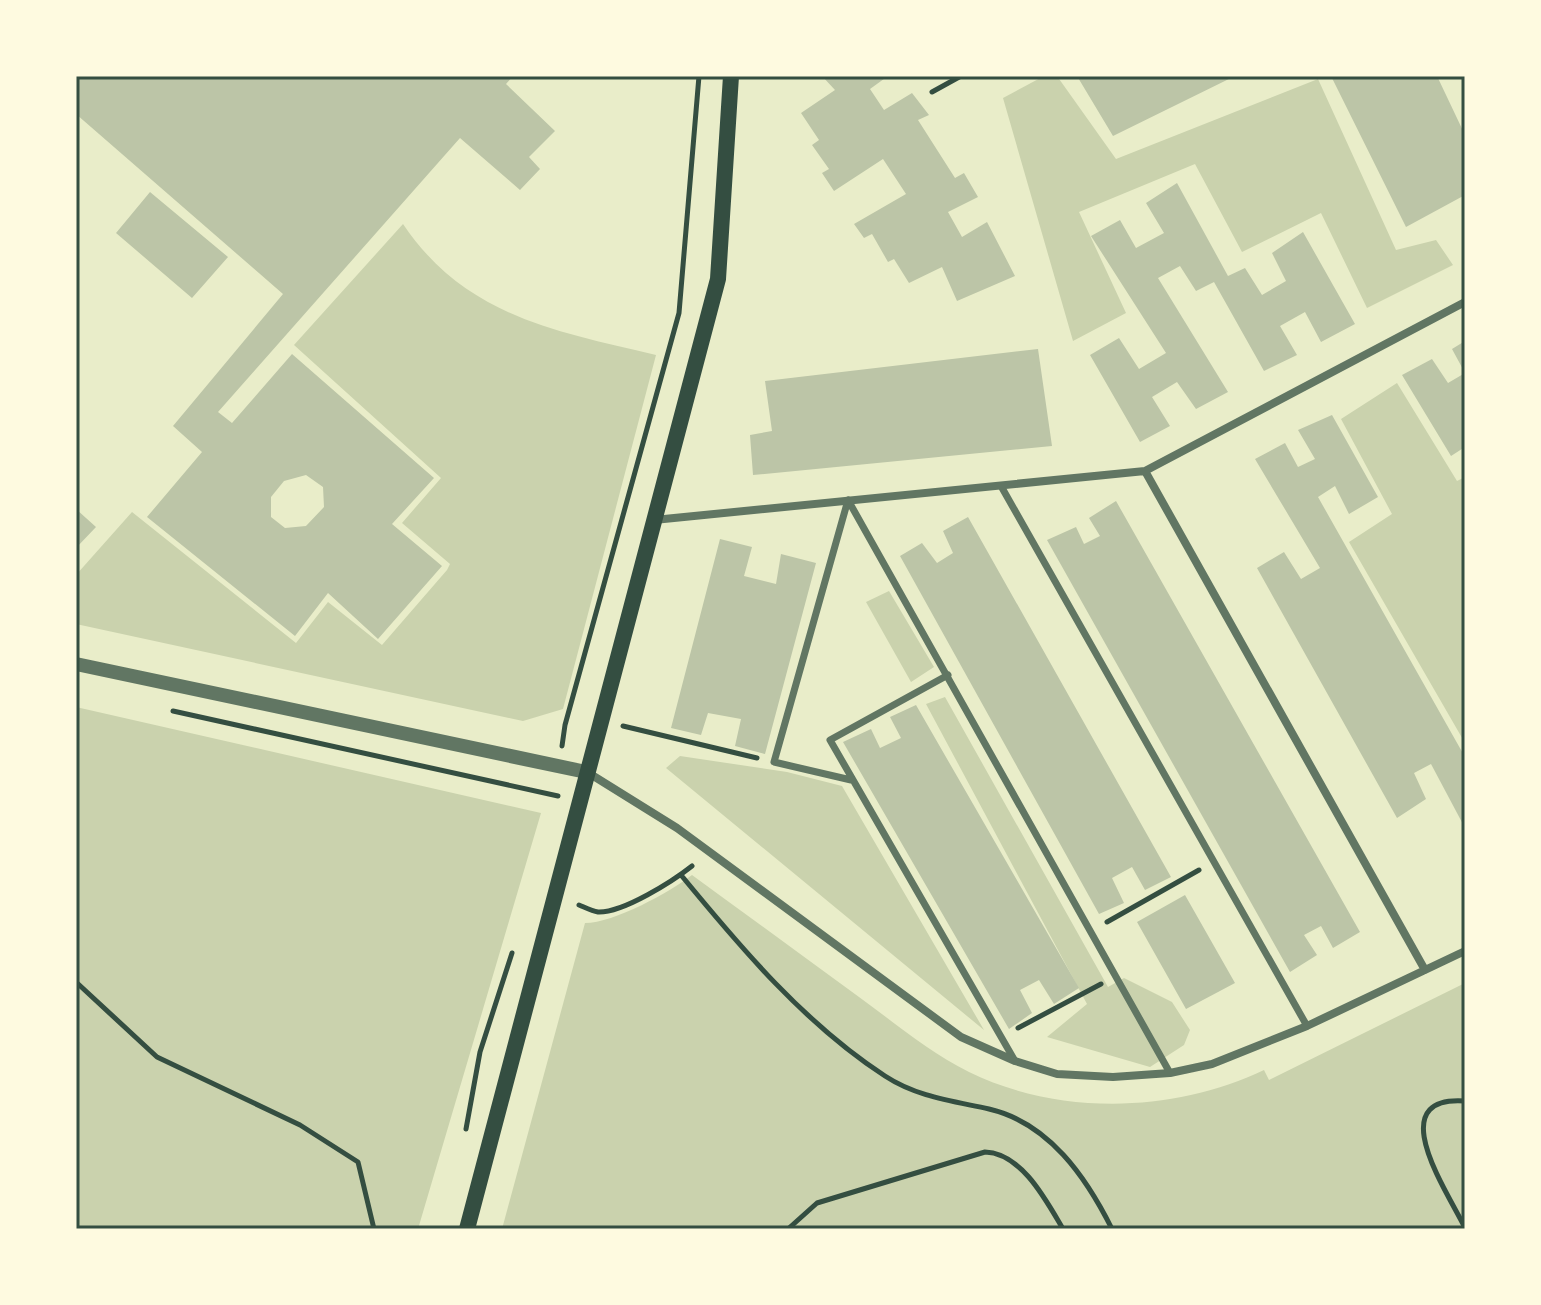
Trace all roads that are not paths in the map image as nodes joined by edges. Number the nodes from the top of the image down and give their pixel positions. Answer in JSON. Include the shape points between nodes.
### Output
{"nodes":[{"id":1,"x":731,"y":76,"type":"edge"},
{"id":2,"x":1465,"y":302,"type":"edge"},
{"id":3,"x":1145,"y":471,"type":"junction"},
{"id":4,"x":1001,"y":486,"type":"junction"},
{"id":5,"x":848,"y":500,"type":"junction"},
{"id":6,"x":654,"y":520,"type":"junction"},
{"id":7,"x":76,"y":664,"type":"edge"},
{"id":8,"x":948,"y":675,"type":"junction"},
{"id":9,"x":586,"y":772,"type":"junction"},
{"id":10,"x":851,"y":780,"type":"junction"},
{"id":11,"x":1465,"y":951,"type":"edge"},
{"id":12,"x":1425,"y":970,"type":"junction"},
{"id":13,"x":1307,"y":1026,"type":"junction"},
{"id":14,"x":1015,"y":1061,"type":"junction"},
{"id":15,"x":1170,"y":1073,"type":"junction"},
{"id":16,"x":467,"y":1229,"type":"edge"}],
"edges":[{"from":1,"to":6,"type":"main road","via":[[718,279]]},
{"from":2,"to":3,"type":"street"},
{"from":3,"to":4,"type":"street"},
{"from":3,"to":12,"type":"street"},
{"from":4,"to":5,"type":"street"},
{"from":4,"to":13,"type":"street"},
{"from":5,"to":6,"type":"street"},
{"from":5,"to":8,"type":"street"},
{"from":5,"to":10,"type":"street","via":[[774,762]]},
{"from":6,"to":9,"type":"main road"},
{"from":7,"to":9,"type":"street"},
{"from":8,"to":10,"type":"street","via":[[830,740]]},
{"from":8,"to":15,"type":"street"},
{"from":9,"to":14,"type":"street","via":[[677,828],[961,1037]]},
{"from":9,"to":16,"type":"main road"},
{"from":10,"to":14,"type":"street"},
{"from":11,"to":12,"type":"street"},
{"from":12,"to":13,"type":"street"},
{"from":13,"to":15,"type":"street","via":[[1212,1064]]},
{"from":14,"to":15,"type":"street","via":[[1057,1074]]}]}
